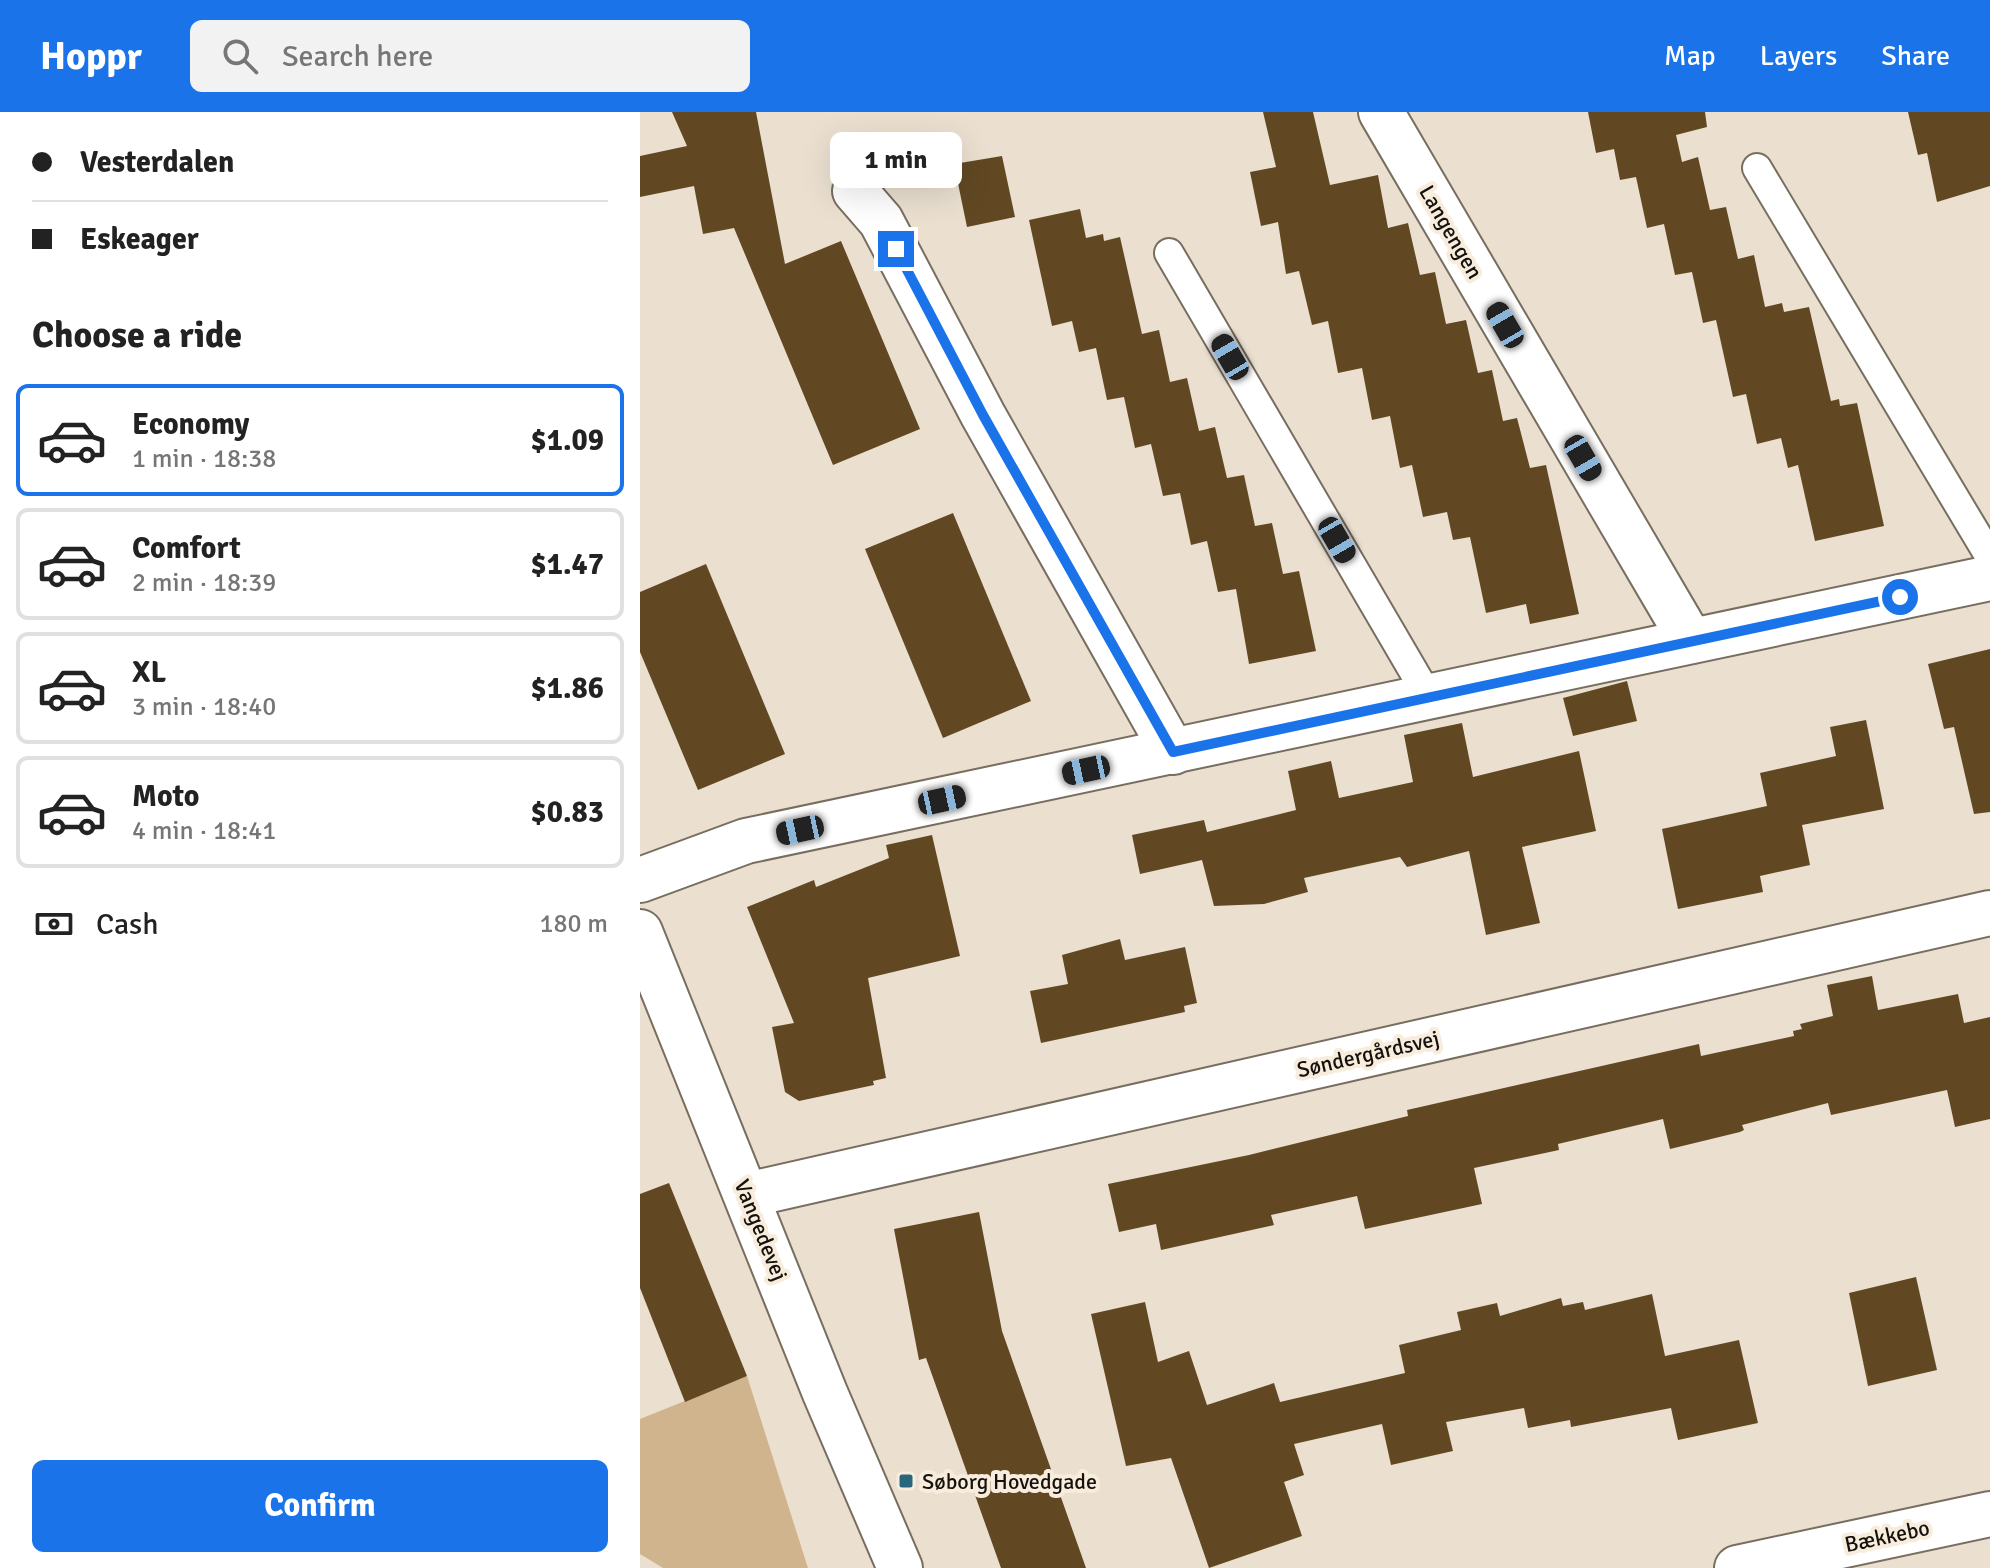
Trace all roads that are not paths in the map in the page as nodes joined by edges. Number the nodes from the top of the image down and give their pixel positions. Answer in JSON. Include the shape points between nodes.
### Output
{"nodes":[{"id":1,"x":1381,"y":112,"type":"edge"},
{"id":2,"x":1757,"y":168,"type":"dead end"},
{"id":3,"x":855,"y":191,"type":"dead end"},
{"id":4,"x":1169,"y":253,"type":"dead end"},
{"id":5,"x":1990,"y":557,"type":"edge"},
{"id":6,"x":1990,"y":578,"type":"edge"},
{"id":7,"x":1691,"y":641,"type":"junction"},
{"id":8,"x":1428,"y":696,"type":"junction"},
{"id":9,"x":1173,"y":752,"type":"junction"},
{"id":10,"x":640,"y":880,"type":"edge"},
{"id":11,"x":1990,"y":913,"type":"edge"},
{"id":12,"x":640,"y":932,"type":"edge"},
{"id":13,"x":747,"y":1195,"type":"junction"},
{"id":14,"x":1990,"y":1514,"type":"edge"},
{"id":15,"x":886,"y":1548,"type":"edge"},
{"id":16,"x":900,"y":1568,"type":"edge"},
{"id":17,"x":1737,"y":1568,"type":"edge"}],
"edges":[{"from":1,"to":7,"type":"street","name":"Langengen"},
{"from":2,"to":5,"type":"lane"},
{"from":3,"to":9,"type":"street","via":[[881,221],[983,415]]},
{"from":4,"to":8,"type":"lane"},
{"from":6,"to":7,"type":"street"},
{"from":7,"to":8,"type":"street"},
{"from":8,"to":9,"type":"street"},
{"from":9,"to":10,"type":"street","via":[[746,841]]},
{"from":11,"to":13,"type":"street","name":"Søndergårdsvej"},
{"from":12,"to":13,"type":"street","name":"Vangedevej"},
{"from":13,"to":15,"type":"street","name":"Vangedevej"},
{"from":14,"to":17,"type":"street","name":"Bækkebo"},
{"from":15,"to":16,"type":"street","name":"Vangedevej"}]}
